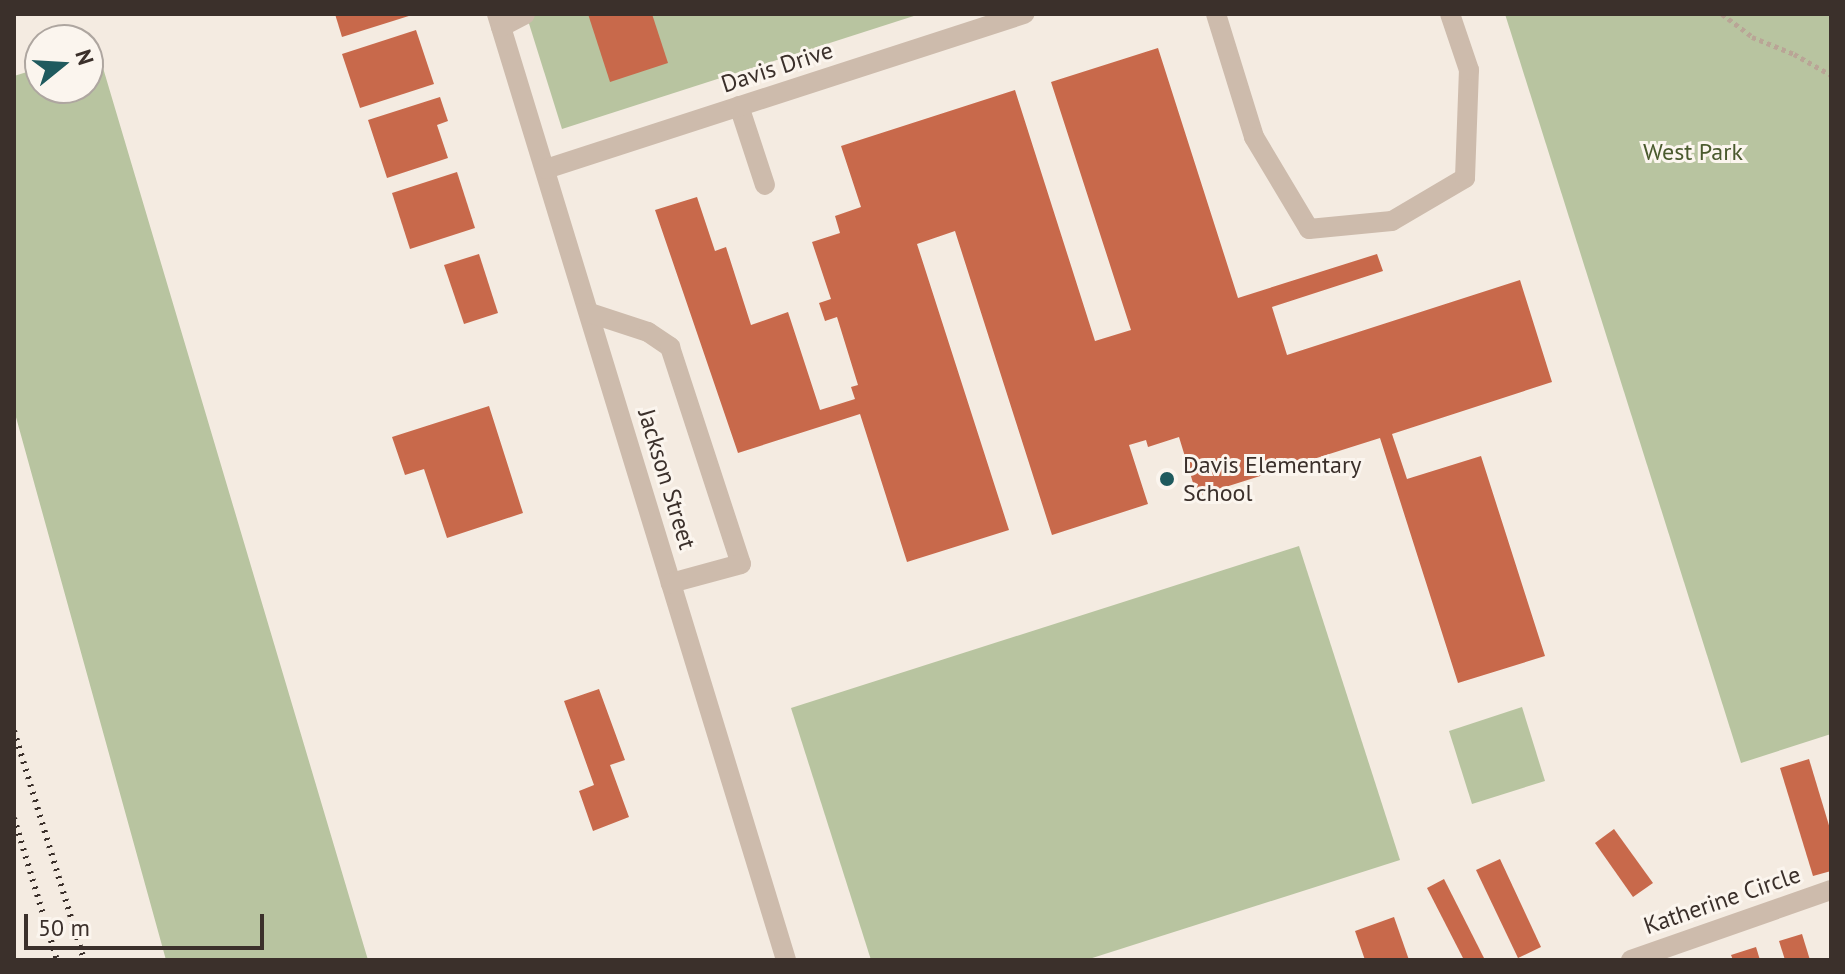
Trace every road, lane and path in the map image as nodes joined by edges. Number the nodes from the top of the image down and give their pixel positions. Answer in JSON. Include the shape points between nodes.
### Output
{"nodes":[{"id":1,"x":525,"y":14,"type":"edge"},
{"id":2,"x":1024,"y":14,"type":"edge"},
{"id":3,"x":1216,"y":14,"type":"edge"},
{"id":4,"x":1450,"y":14,"type":"edge"},
{"id":5,"x":1722,"y":14,"type":"edge"},
{"id":6,"x":499,"y":20,"type":"edge"},
{"id":7,"x":1831,"y":75,"type":"edge"},
{"id":8,"x":739,"y":106,"type":"junction"},
{"id":9,"x":546,"y":169,"type":"junction"},
{"id":10,"x":765,"y":185,"type":"dead end"},
{"id":11,"x":590,"y":313,"type":"junction"},
{"id":12,"x":671,"y":583,"type":"junction"},
{"id":13,"x":1831,"y":890,"type":"edge"},
{"id":14,"x":786,"y":960,"type":"edge"},
{"id":15,"x":1631,"y":960,"type":"edge"}],
"edges":[{"from":1,"to":6,"type":"street"},
{"from":2,"to":8,"type":"street","name":"Davis Drive"},
{"from":3,"to":4,"type":"street","via":[[1254,137],[1309,229],[1392,221],[1465,178],[1469,70]]},
{"from":5,"to":7,"type":"path","via":[[1752,37]]},
{"from":6,"to":9,"type":"street","name":"Jackson Street"},
{"from":8,"to":9,"type":"street","name":"Davis Drive"},
{"from":8,"to":10,"type":"street"},
{"from":9,"to":11,"type":"street","name":"Jackson Street"},
{"from":11,"to":12,"type":"street","name":"Jackson Street"},
{"from":11,"to":12,"type":"street","via":[[648,332],[670,347],[741,564]]},
{"from":12,"to":14,"type":"street","name":"Jackson Street"},
{"from":13,"to":15,"type":"street","name":"Katherine Circle"}]}
